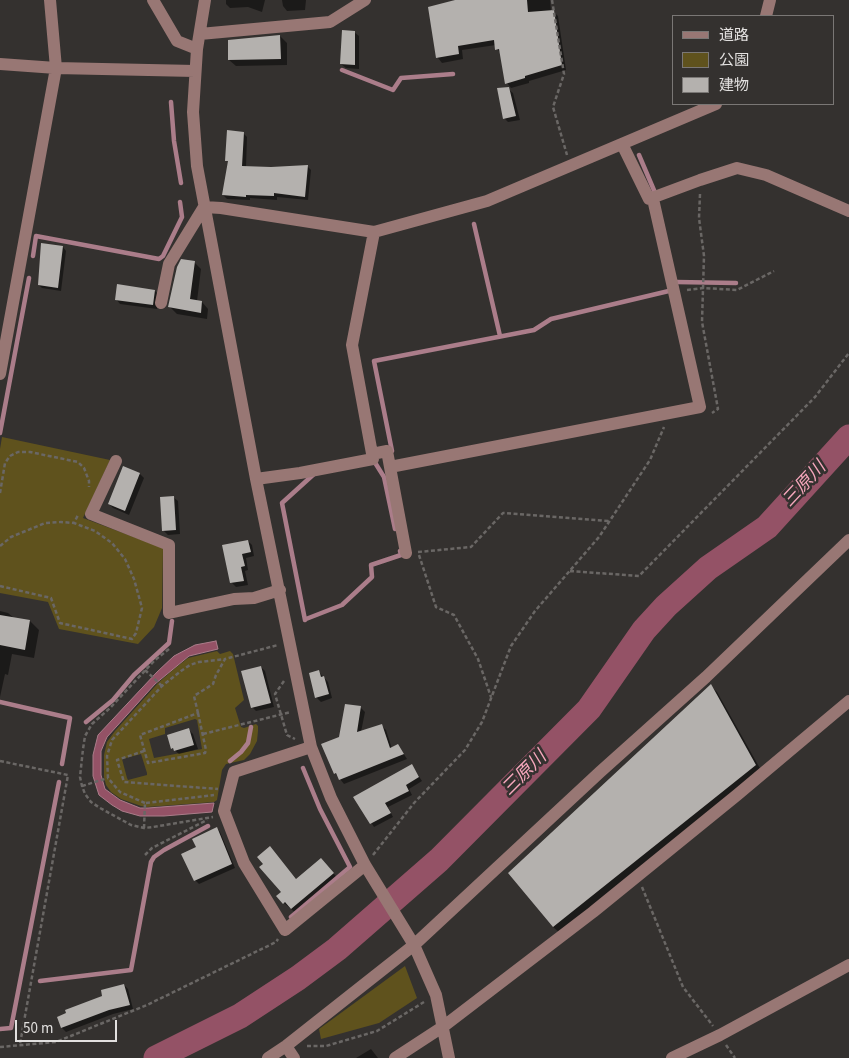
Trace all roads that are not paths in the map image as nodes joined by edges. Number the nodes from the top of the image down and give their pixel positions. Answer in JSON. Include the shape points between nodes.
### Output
{"nodes":[{"id":1,"x":50,"y":0,"type":"edge"},
{"id":2,"x":153,"y":0,"type":"edge"},
{"id":3,"x":205,"y":0,"type":"edge"},
{"id":4,"x":365,"y":0,"type":"edge"},
{"id":5,"x":770,"y":0,"type":"edge"},
{"id":6,"x":766,"y":15,"type":"edge"},
{"id":7,"x":200,"y":34,"type":"junction"},
{"id":8,"x":197,"y":49,"type":"junction"},
{"id":9,"x":0,"y":64,"type":"edge"},
{"id":10,"x":56,"y":68,"type":"junction"},
{"id":11,"x":195,"y":71,"type":"junction"},
{"id":12,"x":714,"y":105,"type":"edge"},
{"id":13,"x":622,"y":144,"type":"junction"},
{"id":14,"x":653,"y":199,"type":"junction"},
{"id":15,"x":204,"y":207,"type":"junction"},
{"id":16,"x":849,"y":211,"type":"edge"},
{"id":17,"x":374,"y":232,"type":"junction"},
{"id":18,"x":161,"y":304,"type":"dead end"},
{"id":19,"x":0,"y":374,"type":"edge"},
{"id":20,"x":372,"y":454,"type":"junction"},
{"id":21,"x":116,"y":461,"type":"dead end"},
{"id":22,"x":390,"y":467,"type":"junction"},
{"id":23,"x":256,"y":479,"type":"junction"},
{"id":24,"x":849,"y":540,"type":"edge"},
{"id":25,"x":412,"y":552,"type":"road end"},
{"id":26,"x":280,"y":590,"type":"junction"},
{"id":27,"x":849,"y":701,"type":"edge"},
{"id":28,"x":311,"y":748,"type":"junction"},
{"id":29,"x":368,"y":869,"type":"junction"},
{"id":30,"x":414,"y":946,"type":"junction"},
{"id":31,"x":849,"y":965,"type":"edge"},
{"id":32,"x":444,"y":1026,"type":"junction"},
{"id":33,"x":286,"y":1046,"type":"junction"},
{"id":34,"x":268,"y":1058,"type":"edge"},
{"id":35,"x":294,"y":1058,"type":"edge"},
{"id":36,"x":395,"y":1058,"type":"edge"},
{"id":37,"x":449,"y":1058,"type":"edge"},
{"id":38,"x":672,"y":1058,"type":"edge"}],
"edges":[{"from":1,"to":10,"type":"street"},
{"from":2,"to":8,"type":"street","via":[[178,42]]},
{"from":3,"to":7,"type":"street"},
{"from":4,"to":7,"type":"street","via":[[330,22]]},
{"from":5,"to":6,"type":"street"},
{"from":7,"to":8,"type":"street"},
{"from":8,"to":11,"type":"street"},
{"from":9,"to":10,"type":"street"},
{"from":10,"to":11,"type":"street"},
{"from":10,"to":19,"type":"street"},
{"from":11,"to":15,"type":"street","via":[[193,112]]},
{"from":12,"to":13,"type":"street"},
{"from":13,"to":14,"type":"street","via":[[649,200]]},
{"from":13,"to":17,"type":"street","via":[[487,201]]},
{"from":14,"to":16,"type":"street","via":[[737,168],[766,175]]},
{"from":14,"to":22,"type":"street","via":[[700,407]]},
{"from":15,"to":17,"type":"street"},
{"from":15,"to":18,"type":"street","via":[[169,264]]},
{"from":15,"to":23,"type":"street"},
{"from":17,"to":20,"type":"street","via":[[352,345]]},
{"from":20,"to":22,"type":"street","via":[[387,451]]},
{"from":20,"to":23,"type":"street","via":[[373,460]]},
{"from":21,"to":26,"type":"street","via":[[91,514],[169,545],[169,614]]},
{"from":22,"to":25,"type":"street"},
{"from":23,"to":26,"type":"street"},
{"from":24,"to":30,"type":"street","via":[[706,677]]},
{"from":26,"to":28,"type":"street"},
{"from":27,"to":32,"type":"street","via":[[593,912]]},
{"from":28,"to":29,"type":"street","via":[[331,798]]},
{"from":28,"to":29,"type":"street","via":[[234,772],[224,811],[244,863],[285,930]]},
{"from":29,"to":30,"type":"street"},
{"from":30,"to":32,"type":"street","via":[[436,995]]},
{"from":30,"to":33,"type":"street"},
{"from":31,"to":38,"type":"street"},
{"from":32,"to":36,"type":"street"},
{"from":32,"to":37,"type":"street"},
{"from":33,"to":34,"type":"street"},
{"from":33,"to":35,"type":"street"}]}
